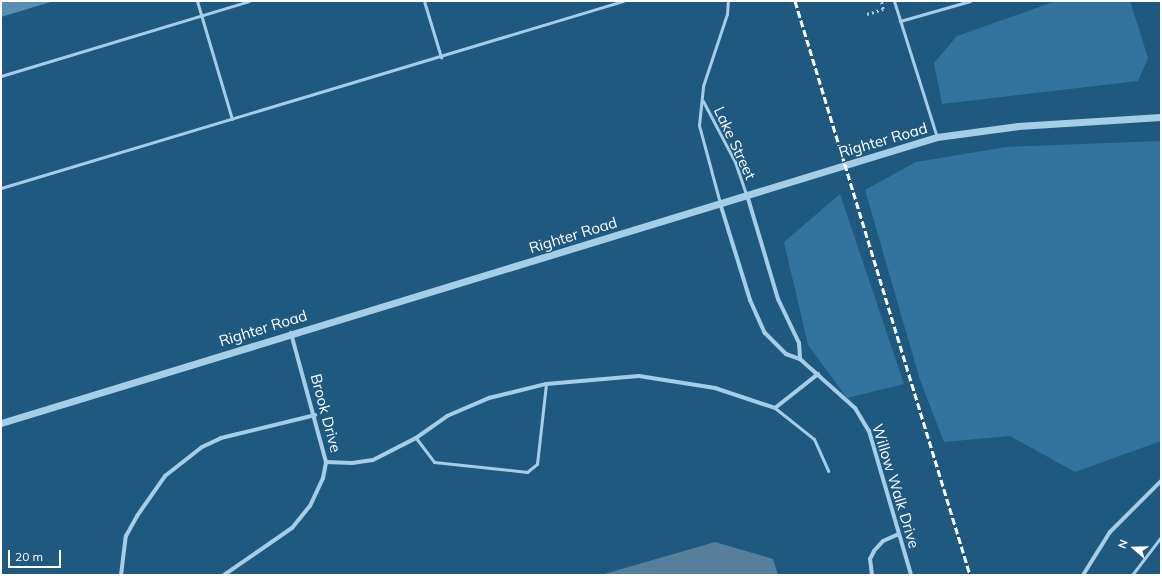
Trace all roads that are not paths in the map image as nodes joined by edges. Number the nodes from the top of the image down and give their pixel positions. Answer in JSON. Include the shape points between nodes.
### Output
{"nodes":[{"id":1,"x":197,"y":1,"type":"edge"},
{"id":2,"x":249,"y":1,"type":"edge"},
{"id":3,"x":424,"y":1,"type":"edge"},
{"id":4,"x":623,"y":1,"type":"edge"},
{"id":5,"x":728,"y":1,"type":"edge"},
{"id":6,"x":894,"y":1,"type":"edge"},
{"id":7,"x":970,"y":1,"type":"edge"},
{"id":8,"x":201,"y":15,"type":"junction"},
{"id":9,"x":900,"y":21,"type":"junction"},
{"id":10,"x":441,"y":57,"type":"junction"},
{"id":11,"x":1,"y":76,"type":"edge"},
{"id":12,"x":703,"y":101,"type":"junction"},
{"id":13,"x":1161,"y":117,"type":"edge"},
{"id":14,"x":232,"y":119,"type":"junction"},
{"id":15,"x":937,"y":137,"type":"junction"},
{"id":16,"x":1,"y":188,"type":"edge"},
{"id":17,"x":746,"y":194,"type":"junction"},
{"id":18,"x":720,"y":203,"type":"junction"},
{"id":19,"x":291,"y":333,"type":"junction"},
{"id":20,"x":800,"y":359,"type":"junction"},
{"id":21,"x":818,"y":374,"type":"junction"},
{"id":22,"x":546,"y":384,"type":"junction"},
{"id":23,"x":775,"y":408,"type":"junction"},
{"id":24,"x":316,"y":415,"type":"junction"},
{"id":25,"x":1,"y":423,"type":"edge"},
{"id":26,"x":416,"y":438,"type":"junction"},
{"id":27,"x":326,"y":462,"type":"junction"},
{"id":28,"x":828,"y":471,"type":"dead end"},
{"id":29,"x":1161,"y":481,"type":"edge"},
{"id":30,"x":899,"y":534,"type":"junction"},
{"id":31,"x":1161,"y":538,"type":"edge"},
{"id":32,"x":121,"y":575,"type":"edge"},
{"id":33,"x":224,"y":575,"type":"edge"},
{"id":34,"x":872,"y":575,"type":"edge"},
{"id":35,"x":911,"y":575,"type":"edge"},
{"id":36,"x":1083,"y":575,"type":"edge"},
{"id":37,"x":1132,"y":575,"type":"edge"}],
"edges":[{"from":1,"to":8,"type":"lane"},
{"from":2,"to":8,"type":"lane"},
{"from":3,"to":10,"type":"lane"},
{"from":4,"to":10,"type":"lane"},
{"from":5,"to":12,"type":"lane","name":"Lake Street","via":[[727,14],[706,69]]},
{"from":6,"to":9,"type":"lane"},
{"from":7,"to":9,"type":"lane"},
{"from":8,"to":11,"type":"lane"},
{"from":8,"to":14,"type":"lane"},
{"from":9,"to":15,"type":"lane"},
{"from":10,"to":14,"type":"lane"},
{"from":12,"to":17,"type":"lane","name":"Lake Street","via":[[735,162]]},
{"from":12,"to":18,"type":"lane","name":"Lake Street","via":[[700,125]]},
{"from":13,"to":15,"type":"street","name":"Righter Road","via":[[1018,126]]},
{"from":14,"to":16,"type":"lane"},
{"from":15,"to":17,"type":"street","name":"Righter Road"},
{"from":17,"to":18,"type":"street","name":"Righter Road"},
{"from":17,"to":20,"type":"street","via":[[778,299],[799,343]]},
{"from":18,"to":19,"type":"street","name":"Righter Road"},
{"from":18,"to":20,"type":"street","name":"Willow Walk Drive","via":[[750,300],[765,333],[786,354]]},
{"from":19,"to":24,"type":"street","name":"Brook Drive"},
{"from":19,"to":25,"type":"street","name":"Righter Road"},
{"from":20,"to":21,"type":"street","name":"Willow Walk Drive"},
{"from":21,"to":23,"type":"street"},
{"from":21,"to":30,"type":"street","name":"Willow Walk Drive","via":[[855,408],[869,431]]},
{"from":22,"to":23,"type":"street","via":[[639,376],[715,388]]},
{"from":22,"to":26,"type":"street","via":[[489,398],[447,416]]},
{"from":22,"to":26,"type":"lane","via":[[537,464],[527,472],[434,462]]},
{"from":23,"to":28,"type":"lane","via":[[814,439]]},
{"from":24,"to":27,"type":"street","name":"Brook Drive"},
{"from":24,"to":32,"type":"street","via":[[221,438],[202,448],[165,476],[126,536]]},
{"from":26,"to":27,"type":"street","via":[[373,460],[352,463]]},
{"from":27,"to":33,"type":"street","name":"Brook Drive","via":[[310,506],[292,528]]},
{"from":29,"to":36,"type":"street","via":[[1110,532]]},
{"from":30,"to":34,"type":"street","via":[[883,541],[874,551],[870,559]]},
{"from":30,"to":35,"type":"street","name":"Willow Walk Drive"},
{"from":31,"to":37,"type":"lane"}]}
